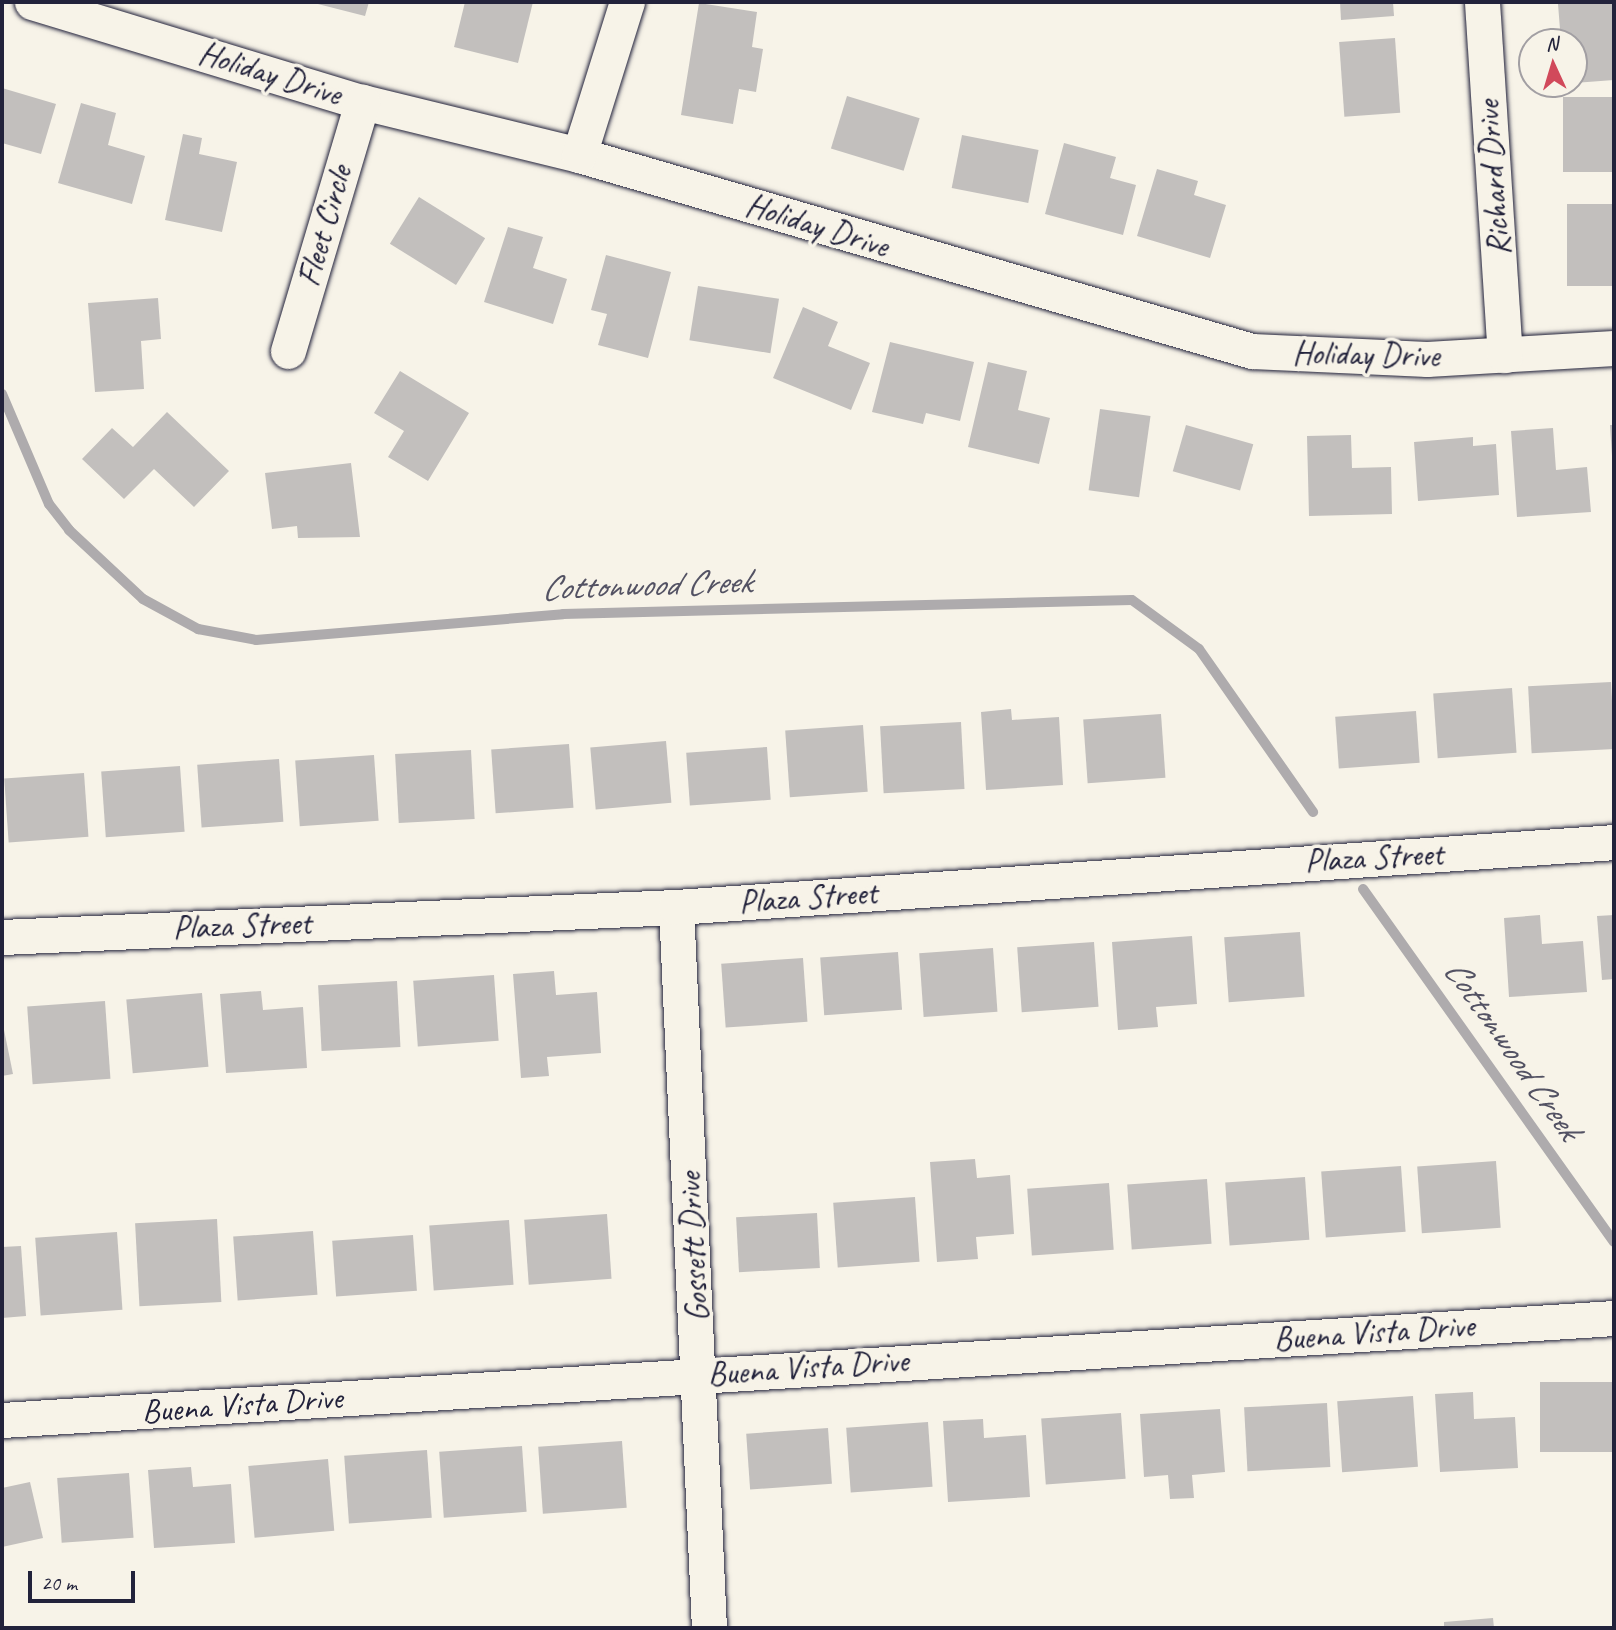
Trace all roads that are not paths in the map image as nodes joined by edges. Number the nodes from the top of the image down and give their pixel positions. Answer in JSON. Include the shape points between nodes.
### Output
{"nodes":[{"id":1,"x":32,"y":2,"type":"edge"},
{"id":2,"x":627,"y":2,"type":"edge"},
{"id":3,"x":1482,"y":2,"type":"edge"},
{"id":4,"x":362,"y":102,"type":"junction"},
{"id":5,"x":579,"y":155,"type":"junction"},
{"id":6,"x":1614,"y":348,"type":"edge"},
{"id":7,"x":288,"y":351,"type":"dead end"},
{"id":8,"x":1505,"y":355,"type":"junction"},
{"id":9,"x":1614,"y":842,"type":"edge"},
{"id":10,"x":676,"y":907,"type":"junction"},
{"id":11,"x":2,"y":937,"type":"edge"},
{"id":12,"x":1614,"y":1318,"type":"edge"},
{"id":13,"x":701,"y":1375,"type":"junction"},
{"id":14,"x":2,"y":1420,"type":"edge"},
{"id":15,"x":709,"y":1628,"type":"edge"}],
"edges":[{"from":1,"to":4,"type":"street","name":"Holiday Drive"},
{"from":2,"to":5,"type":"street"},
{"from":3,"to":8,"type":"street","name":"Richard Drive"},
{"from":4,"to":5,"type":"street","name":"Holiday Drive"},
{"from":4,"to":7,"type":"street","name":"Fleet Circle"},
{"from":5,"to":8,"type":"street","name":"Holiday Drive","via":[[1252,351],[1346,358]]},
{"from":6,"to":8,"type":"street","name":"Holiday Drive"},
{"from":9,"to":10,"type":"street","name":"Plaza Street"},
{"from":10,"to":11,"type":"street","name":"Plaza Street"},
{"from":10,"to":13,"type":"street","name":"Gossett Drive"},
{"from":12,"to":13,"type":"street","name":"Buena Vista Drive"},
{"from":13,"to":14,"type":"street","name":"Buena Vista Drive"},
{"from":13,"to":15,"type":"street","name":"Gossett Drive"}]}
